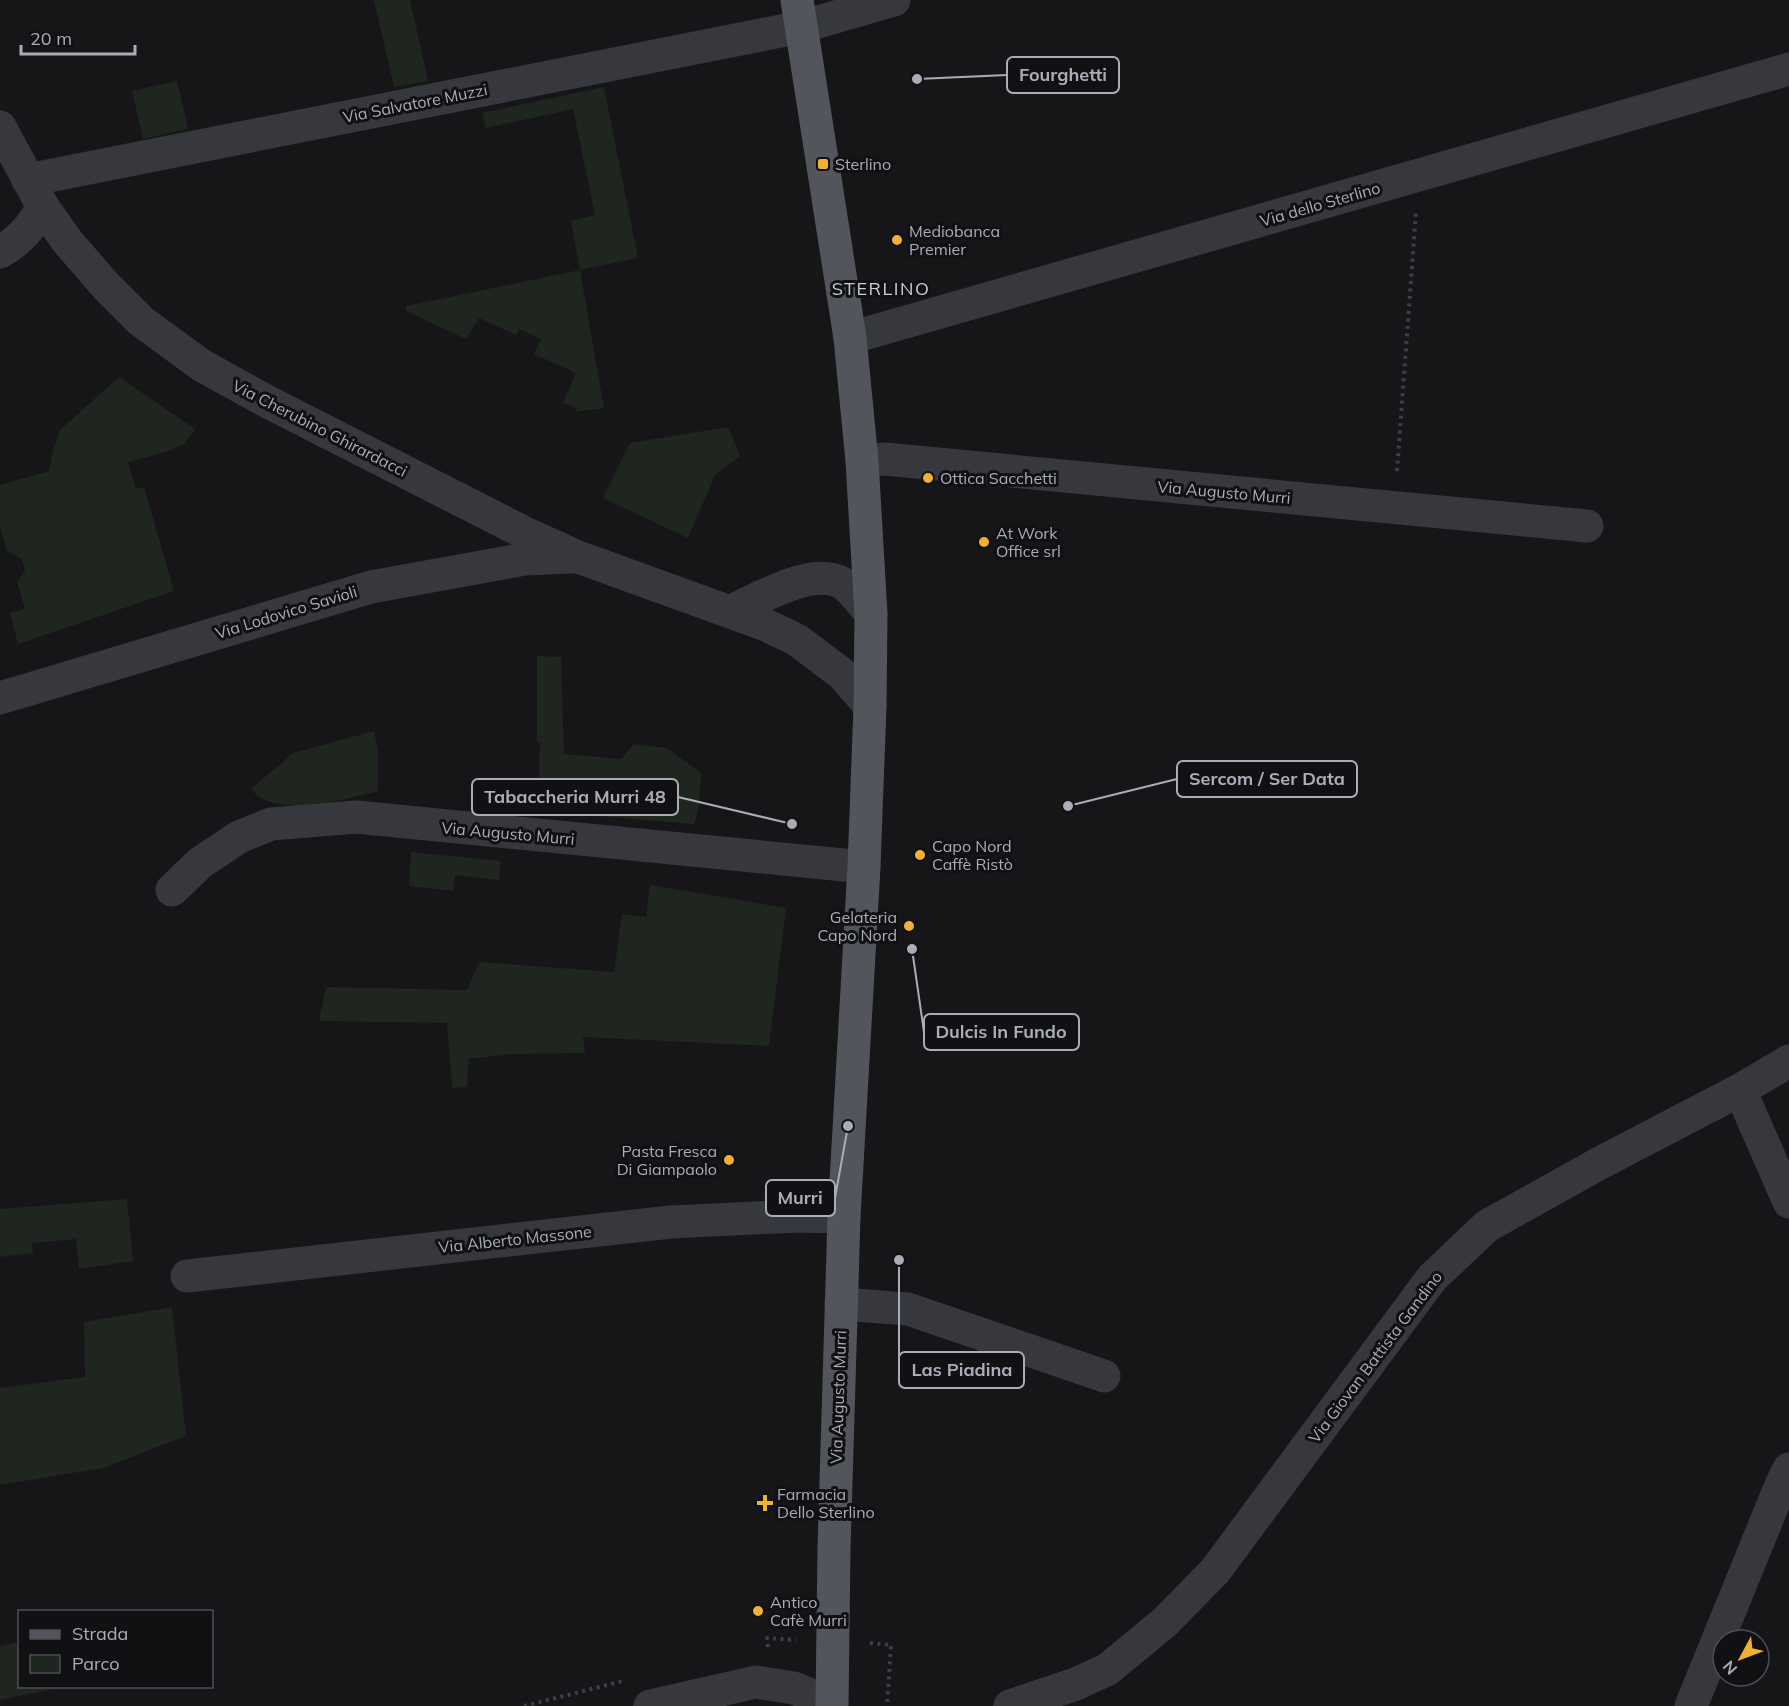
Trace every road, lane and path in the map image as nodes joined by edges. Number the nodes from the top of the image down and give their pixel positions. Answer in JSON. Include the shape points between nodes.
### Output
{"nodes":[{"id":1,"x":894,"y":0,"type":"edge"},
{"id":2,"x":799,"y":13,"type":"edge"},
{"id":3,"x":1789,"y":69,"type":"edge"},
{"id":4,"x":0,"y":127,"type":"edge"},
{"id":5,"x":1419,"y":175,"type":"junction"},
{"id":6,"x":36,"y":194,"type":"junction"},
{"id":7,"x":0,"y":252,"type":"edge"},
{"id":8,"x":850,"y":338,"type":"junction"},
{"id":9,"x":862,"y":461,"type":"junction"},
{"id":10,"x":1396,"y":482,"type":"dead end"},
{"id":11,"x":1587,"y":526,"type":"dead end"},
{"id":12,"x":578,"y":557,"type":"junction"},
{"id":13,"x":731,"y":611,"type":"junction"},
{"id":14,"x":871,"y":614,"type":"junction"},
{"id":15,"x":0,"y":698,"type":"edge"},
{"id":16,"x":870,"y":706,"type":"junction"},
{"id":17,"x":864,"y":867,"type":"junction"},
{"id":18,"x":172,"y":890,"type":"dead end"},
{"id":19,"x":1789,"y":1060,"type":"edge"},
{"id":20,"x":1740,"y":1090,"type":"junction"},
{"id":21,"x":1789,"y":1202,"type":"edge"},
{"id":22,"x":844,"y":1217,"type":"junction"},
{"id":23,"x":187,"y":1276,"type":"dead end"},
{"id":24,"x":841,"y":1304,"type":"junction"},
{"id":25,"x":1104,"y":1376,"type":"dead end"},
{"id":26,"x":1789,"y":1469,"type":"edge"},
{"id":27,"x":650,"y":1706,"type":"edge"},
{"id":28,"x":819,"y":1706,"type":"edge"},
{"id":29,"x":832,"y":1706,"type":"edge"},
{"id":30,"x":1010,"y":1706,"type":"edge"},
{"id":31,"x":1691,"y":1706,"type":"edge"}],
"edges":[{"from":1,"to":2,"type":"street","name":"Via Salvatore Muzzi"},
{"from":2,"to":6,"type":"street","name":"Via Salvatore Muzzi"},
{"from":2,"to":8,"type":"main road","name":"Via Augusto Murri"},
{"from":3,"to":5,"type":"street","name":"Via dello Sterlino"},
{"from":4,"to":6,"type":"street","name":"Via Cherubino Ghirardacci"},
{"from":5,"to":8,"type":"street","name":"Via dello Sterlino"},
{"from":5,"to":10,"type":"path"},
{"from":6,"to":7,"type":"street","via":[[32,226]]},
{"from":6,"to":12,"type":"street","name":"Via Cherubino Ghirardacci","via":[[67,241],[106,286],[141,321],[201,365]]},
{"from":8,"to":9,"type":"main road","name":"Via Augusto Murri"},
{"from":9,"to":11,"type":"street","name":"Via Augusto Murri","via":[[897,460]]},
{"from":9,"to":14,"type":"main road","name":"Via Augusto Murri"},
{"from":12,"to":13,"type":"street","name":"Via Cherubino Ghirardacci"},
{"from":12,"to":15,"type":"street","name":"Via Lodovico Savioli","via":[[525,559],[371,587]]},
{"from":13,"to":14,"type":"street","via":[[796,582],[821,579],[841,583]]},
{"from":13,"to":16,"type":"street","name":"Via Cherubino Ghirardacci","via":[[797,640],[842,674]]},
{"from":14,"to":16,"type":"main road","name":"Via Augusto Murri"},
{"from":16,"to":17,"type":"main road","name":"Via Augusto Murri"},
{"from":17,"to":18,"type":"street","name":"Via Augusto Murri","via":[[356,818],[271,824],[239,837],[200,863]]},
{"from":17,"to":22,"type":"main road","name":"Via Augusto Murri"},
{"from":19,"to":20,"type":"street","name":"Via Giovan Battista Gandino"},
{"from":20,"to":21,"type":"street"},
{"from":20,"to":30,"type":"street","name":"Via Giovan Battista Gandino","via":[[1487,1226],[1432,1278],[1215,1571],[1173,1614],[1108,1669]]},
{"from":22,"to":23,"type":"street","name":"Via Alberto Massone","via":[[671,1222]]},
{"from":22,"to":24,"type":"main road","name":"Via Augusto Murri"},
{"from":24,"to":25,"type":"street","via":[[908,1309]]},
{"from":24,"to":29,"type":"main road","name":"Via Augusto Murri"},
{"from":26,"to":31,"type":"street"},
{"from":27,"to":28,"type":"street","via":[[756,1682],[794,1688]]}]}
